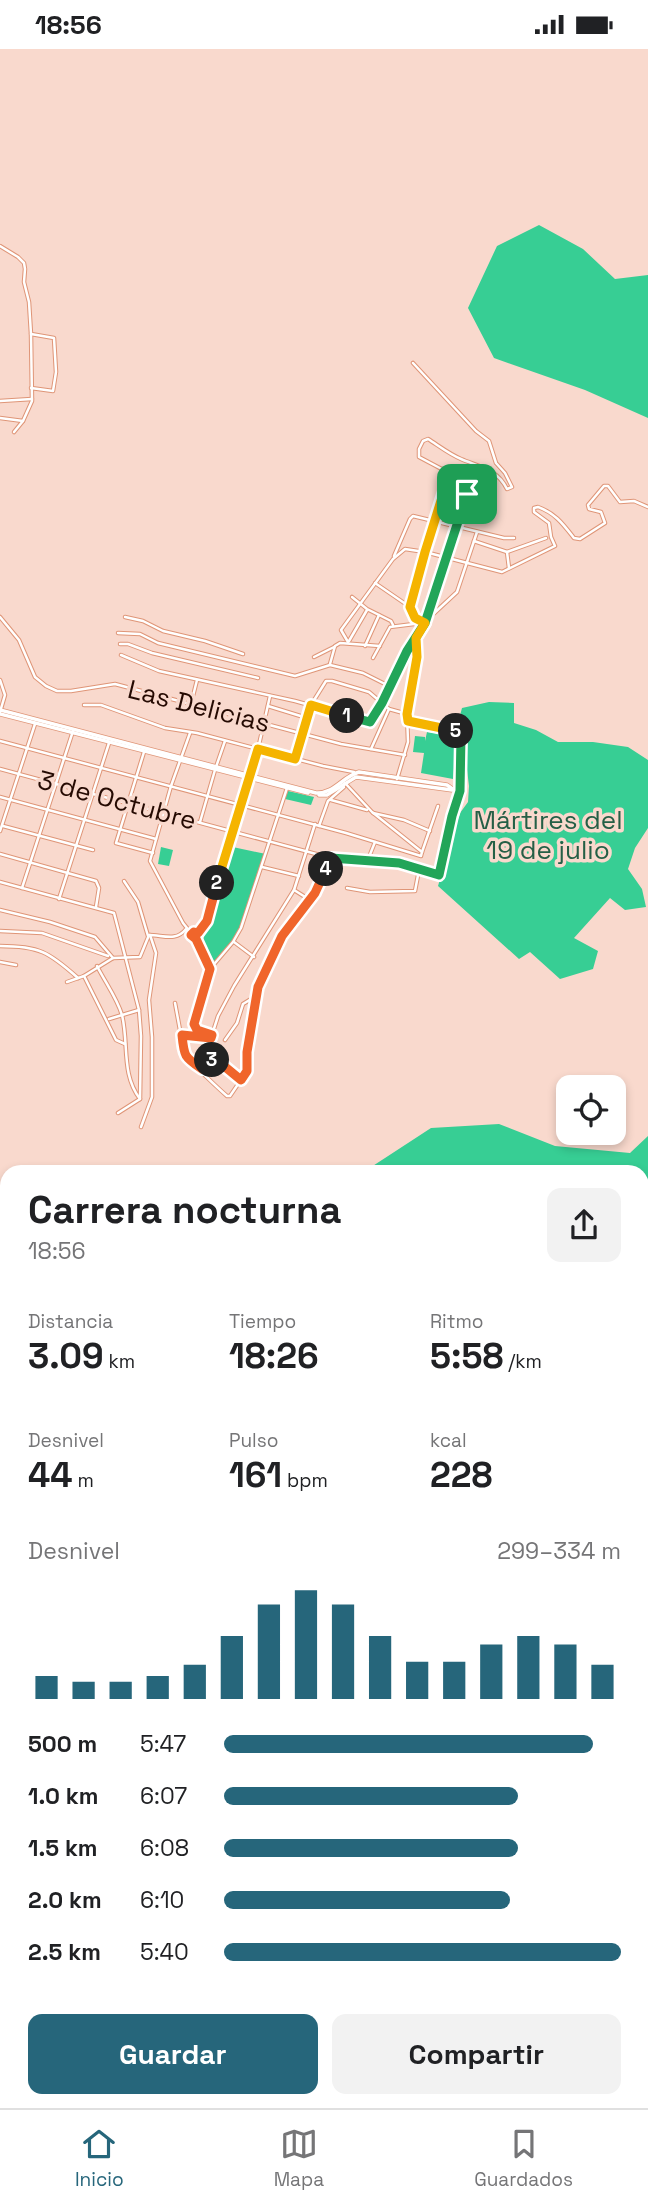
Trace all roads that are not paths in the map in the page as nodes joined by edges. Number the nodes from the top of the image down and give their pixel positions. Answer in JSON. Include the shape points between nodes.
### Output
{"nodes":[{"id":1,"x":0,"y":246,"type":"edge"},
{"id":2,"x":32,"y":334,"type":"junction"},
{"id":3,"x":412,"y":363,"type":"dead end"},
{"id":4,"x":31,"y":388,"type":"junction"},
{"id":5,"x":32,"y":399,"type":"junction"},
{"id":6,"x":0,"y":401,"type":"edge"},
{"id":7,"x":0,"y":418,"type":"edge"},
{"id":8,"x":23,"y":421,"type":"junction"},
{"id":9,"x":14,"y":432,"type":"dead end"},
{"id":10,"x":467,"y":494,"type":"junction"},
{"id":11,"x":648,"y":507,"type":"edge"},
{"id":12,"x":435,"y":521,"type":"junction"},
{"id":13,"x":456,"y":527,"type":"junction"},
{"id":14,"x":477,"y":532,"type":"junction"},
{"id":15,"x":514,"y":538,"type":"dead end"},
{"id":16,"x":547,"y":538,"type":"dead end"},
{"id":17,"x":474,"y":541,"type":"junction"},
{"id":18,"x":507,"y":551,"type":"junction"},
{"id":19,"x":425,"y":552,"type":"junction"},
{"id":20,"x":446,"y":557,"type":"junction"},
{"id":21,"x":393,"y":559,"type":"junction"},
{"id":22,"x":466,"y":563,"type":"junction"},
{"id":23,"x":509,"y":568,"type":"junction"},
{"id":24,"x":375,"y":583,"type":"junction"},
{"id":25,"x":352,"y":597,"type":"dead end"},
{"id":26,"x":360,"y":604,"type":"junction"},
{"id":27,"x":410,"y":607,"type":"junction"},
{"id":28,"x":367,"y":609,"type":"junction"},
{"id":29,"x":379,"y":615,"type":"junction"},
{"id":30,"x":0,"y":617,"type":"edge"},
{"id":31,"x":125,"y":617,"type":"dead end"},
{"id":32,"x":426,"y":621,"type":"junction"},
{"id":33,"x":393,"y":625,"type":"junction"},
{"id":34,"x":118,"y":633,"type":"dead end"},
{"id":35,"x":416,"y":638,"type":"junction"},
{"id":36,"x":348,"y":643,"type":"junction"},
{"id":37,"x":120,"y":644,"type":"dead end"},
{"id":38,"x":365,"y":646,"type":"junction"},
{"id":39,"x":380,"y":646,"type":"junction"},
{"id":40,"x":334,"y":647,"type":"junction"},
{"id":41,"x":243,"y":654,"type":"dead end"},
{"id":42,"x":121,"y":655,"type":"dead end"},
{"id":43,"x":314,"y":657,"type":"dead end"},
{"id":44,"x":373,"y":659,"type":"dead end"},
{"id":45,"x":330,"y":665,"type":"junction"},
{"id":46,"x":258,"y":678,"type":"dead end"},
{"id":47,"x":197,"y":679,"type":"junction"},
{"id":48,"x":0,"y":681,"type":"edge"},
{"id":49,"x":389,"y":686,"type":"junction"},
{"id":50,"x":270,"y":696,"type":"junction"},
{"id":51,"x":382,"y":703,"type":"junction"},
{"id":52,"x":191,"y":704,"type":"junction"},
{"id":53,"x":84,"y":705,"type":"dead end"},
{"id":54,"x":311,"y":705,"type":"junction"},
{"id":55,"x":268,"y":706,"type":"junction"},
{"id":56,"x":389,"y":709,"type":"junction"},
{"id":57,"x":0,"y":712,"type":"edge"},
{"id":58,"x":407,"y":714,"type":"junction"},
{"id":59,"x":307,"y":718,"type":"junction"},
{"id":60,"x":408,"y":721,"type":"junction"},
{"id":61,"x":263,"y":722,"type":"junction"},
{"id":62,"x":35,"y":723,"type":"junction"},
{"id":63,"x":73,"y":732,"type":"junction"},
{"id":64,"x":190,"y":732,"type":"junction"},
{"id":65,"x":303,"y":732,"type":"junction"},
{"id":66,"x":0,"y":741,"type":"edge"},
{"id":67,"x":225,"y":741,"type":"junction"},
{"id":68,"x":108,"y":743,"type":"junction"},
{"id":69,"x":147,"y":744,"type":"dead end"},
{"id":70,"x":26,"y":748,"type":"junction"},
{"id":71,"x":258,"y":749,"type":"junction"},
{"id":72,"x":371,"y":749,"type":"junction"},
{"id":73,"x":144,"y":751,"type":"junction"},
{"id":74,"x":405,"y":755,"type":"junction"},
{"id":75,"x":64,"y":758,"type":"junction"},
{"id":76,"x":295,"y":759,"type":"junction"},
{"id":77,"x":180,"y":760,"type":"junction"},
{"id":78,"x":100,"y":768,"type":"junction"},
{"id":79,"x":0,"y":769,"type":"edge"},
{"id":80,"x":216,"y":769,"type":"junction"},
{"id":81,"x":356,"y":772,"type":"junction"},
{"id":82,"x":18,"y":774,"type":"junction"},
{"id":83,"x":135,"y":777,"type":"junction"},
{"id":84,"x":249,"y":777,"type":"junction"},
{"id":85,"x":397,"y":780,"type":"junction"},
{"id":86,"x":56,"y":784,"type":"junction"},
{"id":87,"x":344,"y":784,"type":"junction"},
{"id":88,"x":171,"y":786,"type":"junction"},
{"id":89,"x":287,"y":788,"type":"junction"},
{"id":90,"x":454,"y":790,"type":"joint"},
{"id":91,"x":460,"y":791,"type":"junction"},
{"id":92,"x":92,"y":795,"type":"junction"},
{"id":93,"x":207,"y":796,"type":"junction"},
{"id":94,"x":0,"y":797,"type":"edge"},
{"id":95,"x":10,"y":800,"type":"junction"},
{"id":96,"x":331,"y":800,"type":"junction"},
{"id":97,"x":128,"y":803,"type":"junction"},
{"id":98,"x":240,"y":804,"type":"junction"},
{"id":99,"x":438,"y":806,"type":"dead end"},
{"id":100,"x":47,"y":810,"type":"junction"},
{"id":101,"x":164,"y":812,"type":"junction"},
{"id":102,"x":372,"y":812,"type":"junction"},
{"id":103,"x":279,"y":814,"type":"junction"},
{"id":104,"x":83,"y":820,"type":"junction"},
{"id":105,"x":200,"y":822,"type":"junction"},
{"id":106,"x":1,"y":825,"type":"edge"},
{"id":107,"x":317,"y":825,"type":"junction"},
{"id":108,"x":120,"y":829,"type":"junction"},
{"id":109,"x":0,"y":831,"type":"edge"},
{"id":110,"x":232,"y":831,"type":"junction"},
{"id":111,"x":430,"y":831,"type":"junction"},
{"id":112,"x":39,"y":836,"type":"junction"},
{"id":113,"x":156,"y":839,"type":"junction"},
{"id":114,"x":271,"y":841,"type":"junction"},
{"id":115,"x":375,"y":841,"type":"junction"},
{"id":116,"x":75,"y":846,"type":"junction"},
{"id":117,"x":93,"y":850,"type":"dead end"},
{"id":118,"x":306,"y":851,"type":"junction"},
{"id":119,"x":422,"y":852,"type":"junction"},
{"id":120,"x":153,"y":853,"type":"junction"},
{"id":121,"x":0,"y":854,"type":"edge"},
{"id":122,"x":331,"y":858,"type":"junction"},
{"id":123,"x":30,"y":862,"type":"junction"},
{"id":124,"x":367,"y":862,"type":"junction"},
{"id":125,"x":262,"y":867,"type":"junction"},
{"id":126,"x":419,"y":870,"type":"junction"},
{"id":127,"x":67,"y":872,"type":"junction"},
{"id":128,"x":299,"y":876,"type":"junction"},
{"id":129,"x":124,"y":881,"type":"dead end"},
{"id":130,"x":0,"y":882,"type":"edge"},
{"id":131,"x":22,"y":888,"type":"junction"},
{"id":132,"x":347,"y":888,"type":"dead end"},
{"id":133,"x":294,"y":890,"type":"junction"},
{"id":134,"x":59,"y":898,"type":"junction"},
{"id":135,"x":310,"y":900,"type":"junction"},
{"id":136,"x":96,"y":908,"type":"junction"},
{"id":137,"x":0,"y":910,"type":"edge"},
{"id":138,"x":187,"y":927,"type":"junction"},
{"id":139,"x":0,"y":931,"type":"edge"},
{"id":140,"x":191,"y":933,"type":"junction"},
{"id":141,"x":198,"y":933,"type":"junction"},
{"id":142,"x":149,"y":936,"type":"junction"},
{"id":143,"x":196,"y":939,"type":"junction"},
{"id":144,"x":233,"y":941,"type":"junction"},
{"id":145,"x":0,"y":946,"type":"edge"},
{"id":146,"x":112,"y":957,"type":"junction"},
{"id":147,"x":254,"y":957,"type":"junction"},
{"id":148,"x":126,"y":958,"type":"junction"},
{"id":149,"x":0,"y":962,"type":"edge"},
{"id":150,"x":16,"y":965,"type":"dead end"},
{"id":151,"x":97,"y":966,"type":"junction"},
{"id":152,"x":210,"y":969,"type":"junction"},
{"id":153,"x":84,"y":976,"type":"junction"},
{"id":154,"x":78,"y":978,"type":"junction"},
{"id":155,"x":67,"y":982,"type":"dead end"},
{"id":156,"x":256,"y":996,"type":"junction"},
{"id":157,"x":175,"y":1003,"type":"dead end"},
{"id":158,"x":139,"y":1010,"type":"junction"},
{"id":159,"x":122,"y":1015,"type":"junction"},
{"id":160,"x":107,"y":1019,"type":"junction"},
{"id":161,"x":182,"y":1035,"type":"junction"},
{"id":162,"x":211,"y":1036,"type":"junction"},
{"id":163,"x":225,"y":1040,"type":"dead end"},
{"id":164,"x":125,"y":1044,"type":"junction"},
{"id":165,"x":216,"y":1055,"type":"junction"},
{"id":166,"x":202,"y":1069,"type":"junction"},
{"id":167,"x":241,"y":1080,"type":"junction"},
{"id":168,"x":140,"y":1099,"type":"junction"},
{"id":169,"x":118,"y":1113,"type":"dead end"},
{"id":170,"x":141,"y":1127,"type":"dead end"}],
"edges":[{"from":1,"to":2,"type":"street","via":[[24,263]]},
{"from":2,"to":4,"type":"street"},
{"from":2,"to":4,"type":"street","via":[[54,338],[55,372],[53,391]]},
{"from":3,"to":10,"type":"street","via":[[489,441],[496,463],[512,487],[507,489],[484,466],[461,460],[424,439],[419,457],[469,483]]},
{"from":4,"to":5,"type":"street"},
{"from":5,"to":6,"type":"street"},
{"from":5,"to":8,"type":"street"},
{"from":7,"to":8,"type":"street"},
{"from":8,"to":9,"type":"street"},
{"from":10,"to":12,"type":"street","via":[[445,489]]},
{"from":10,"to":13,"type":"street"},
{"from":11,"to":23,"type":"street","via":[[621,502],[604,486],[588,505],[601,512],[605,523],[580,539],[574,538],[559,517],[534,508],[550,523],[555,547]]},
{"from":12,"to":13,"type":"street"},
{"from":12,"to":19,"type":"street"},
{"from":12,"to":21,"type":"street","via":[[411,517]]},
{"from":13,"to":14,"type":"street"},
{"from":13,"to":20,"type":"street"},
{"from":14,"to":15,"type":"street"},
{"from":14,"to":17,"type":"street"},
{"from":16,"to":18,"type":"street"},
{"from":17,"to":18,"type":"street"},
{"from":17,"to":22,"type":"street"},
{"from":18,"to":23,"type":"street"},
{"from":19,"to":20,"type":"street"},
{"from":19,"to":21,"type":"street","via":[[405,548]]},
{"from":19,"to":27,"type":"street"},
{"from":20,"to":22,"type":"street"},
{"from":20,"to":32,"type":"street"},
{"from":21,"to":24,"type":"street"},
{"from":22,"to":23,"type":"street","via":[[499,572]]},
{"from":22,"to":32,"type":"street","via":[[457,592]]},
{"from":24,"to":26,"type":"street"},
{"from":24,"to":27,"type":"street"},
{"from":25,"to":26,"type":"street"},
{"from":26,"to":28,"type":"street"},
{"from":26,"to":36,"type":"street","via":[[341,630]]},
{"from":27,"to":32,"type":"street","via":[[415,618]]},
{"from":28,"to":29,"type":"street"},
{"from":28,"to":36,"type":"street"},
{"from":29,"to":33,"type":"street"},
{"from":29,"to":38,"type":"street"},
{"from":30,"to":52,"type":"street","name":"Las Delicias","via":[[19,640],[35,677],[46,686],[71,691],[114,684]]},
{"from":31,"to":41,"type":"street"},
{"from":32,"to":33,"type":"street"},
{"from":32,"to":35,"type":"street"},
{"from":33,"to":39,"type":"street"},
{"from":34,"to":45,"type":"street","via":[[140,634],[295,676]]},
{"from":35,"to":49,"type":"street"},
{"from":35,"to":58,"type":"street"},
{"from":36,"to":38,"type":"street"},
{"from":36,"to":40,"type":"street"},
{"from":37,"to":46,"type":"street"},
{"from":38,"to":39,"type":"street"},
{"from":39,"to":44,"type":"street"},
{"from":40,"to":43,"type":"street"},
{"from":40,"to":45,"type":"street"},
{"from":42,"to":47,"type":"street","via":[[159,671]]},
{"from":45,"to":49,"type":"street","via":[[363,673]]},
{"from":47,"to":50,"type":"street"},
{"from":47,"to":52,"type":"street"},
{"from":48,"to":57,"type":"street","via":[[5,695]]},
{"from":49,"to":51,"type":"street"},
{"from":50,"to":54,"type":"street"},
{"from":50,"to":55,"type":"street"},
{"from":51,"to":54,"type":"street","via":[[370,722]]},
{"from":51,"to":54,"type":"street","via":[[369,692],[330,680]]},
{"from":51,"to":56,"type":"street"},
{"from":52,"to":61,"type":"street","name":"Las Delicias"},
{"from":53,"to":64,"type":"street","via":[[101,705],[164,728]]},
{"from":54,"to":59,"type":"street"},
{"from":55,"to":59,"type":"street"},
{"from":55,"to":61,"type":"street"},
{"from":56,"to":58,"type":"street"},
{"from":56,"to":72,"type":"street"},
{"from":57,"to":62,"type":"street"},
{"from":57,"to":63,"type":"street"},
{"from":58,"to":60,"type":"street"},
{"from":59,"to":65,"type":"street"},
{"from":60,"to":74,"type":"street"},
{"from":60,"to":91,"type":"street","via":[[460,733]]},
{"from":61,"to":65,"type":"street","name":"Las Delicias"},
{"from":61,"to":71,"type":"street"},
{"from":62,"to":63,"type":"street"},
{"from":62,"to":70,"type":"street"},
{"from":63,"to":68,"type":"street"},
{"from":63,"to":73,"type":"street"},
{"from":63,"to":75,"type":"street"},
{"from":64,"to":67,"type":"street"},
{"from":64,"to":77,"type":"street"},
{"from":65,"to":72,"type":"street","name":"Las Delicias"},
{"from":65,"to":76,"type":"street"},
{"from":66,"to":70,"type":"street"},
{"from":67,"to":71,"type":"street"},
{"from":67,"to":80,"type":"street"},
{"from":68,"to":73,"type":"street"},
{"from":68,"to":78,"type":"street"},
{"from":69,"to":73,"type":"street"},
{"from":70,"to":75,"type":"street"},
{"from":70,"to":82,"type":"street"},
{"from":71,"to":76,"type":"street"},
{"from":71,"to":84,"type":"street"},
{"from":72,"to":74,"type":"street","name":"Las Delicias"},
{"from":73,"to":77,"type":"street"},
{"from":73,"to":83,"type":"street"},
{"from":74,"to":85,"type":"street"},
{"from":75,"to":78,"type":"street"},
{"from":75,"to":86,"type":"street"},
{"from":76,"to":81,"type":"street"},
{"from":77,"to":80,"type":"street"},
{"from":77,"to":88,"type":"street"},
{"from":78,"to":83,"type":"street"},
{"from":78,"to":92,"type":"street"},
{"from":79,"to":82,"type":"street","name":"3 de Octubre"},
{"from":80,"to":84,"type":"street"},
{"from":80,"to":93,"type":"street"},
{"from":81,"to":85,"type":"street"},
{"from":81,"to":87,"type":"street"},
{"from":82,"to":86,"type":"street","name":"3 de Octubre"},
{"from":82,"to":95,"type":"street"},
{"from":83,"to":88,"type":"street"},
{"from":83,"to":97,"type":"street"},
{"from":84,"to":87,"type":"street","via":[[320,793]]},
{"from":84,"to":89,"type":"street"},
{"from":84,"to":98,"type":"street"},
{"from":85,"to":87,"type":"street","via":[[356,777]]},
{"from":85,"to":90,"type":"street","via":[[447,785]]},
{"from":86,"to":92,"type":"street","name":"3 de Octubre"},
{"from":86,"to":100,"type":"street"},
{"from":87,"to":89,"type":"street","via":[[324,796]]},
{"from":87,"to":96,"type":"street"},
{"from":87,"to":102,"type":"street"},
{"from":88,"to":93,"type":"street"},
{"from":88,"to":101,"type":"street"},
{"from":89,"to":103,"type":"street"},
{"from":90,"to":91,"type":"street"},
{"from":91,"to":126,"type":"street","name":"3 de Octubre","via":[[440,873]]},
{"from":92,"to":97,"type":"street","name":"3 de Octubre"},
{"from":92,"to":104,"type":"street"},
{"from":93,"to":98,"type":"street"},
{"from":93,"to":105,"type":"street"},
{"from":94,"to":95,"type":"street"},
{"from":95,"to":100,"type":"street"},
{"from":95,"to":106,"type":"street"},
{"from":96,"to":102,"type":"street"},
{"from":96,"to":107,"type":"street"},
{"from":97,"to":101,"type":"street","name":"3 de Octubre"},
{"from":97,"to":108,"type":"street"},
{"from":98,"to":103,"type":"street"},
{"from":98,"to":110,"type":"street"},
{"from":99,"to":111,"type":"street"},
{"from":100,"to":104,"type":"street"},
{"from":100,"to":112,"type":"street"},
{"from":101,"to":105,"type":"street","name":"3 de Octubre"},
{"from":101,"to":113,"type":"street"},
{"from":102,"to":111,"type":"street"},
{"from":102,"to":119,"type":"street"},
{"from":103,"to":107,"type":"street"},
{"from":103,"to":114,"type":"street"},
{"from":104,"to":108,"type":"street"},
{"from":104,"to":116,"type":"street"},
{"from":105,"to":110,"type":"street","name":"3 de Octubre"},
{"from":106,"to":109,"type":"street"},
{"from":106,"to":112,"type":"street"},
{"from":107,"to":115,"type":"street"},
{"from":107,"to":118,"type":"street"},
{"from":108,"to":113,"type":"street"},
{"from":108,"to":120,"type":"street","via":[[116,843]]},
{"from":110,"to":114,"type":"street","name":"3 de Octubre"},
{"from":110,"to":141,"type":"street","via":[[207,921]]},
{"from":111,"to":119,"type":"street"},
{"from":112,"to":116,"type":"street"},
{"from":112,"to":123,"type":"street"},
{"from":113,"to":120,"type":"street"},
{"from":114,"to":118,"type":"street","name":"3 de Octubre"},
{"from":114,"to":125,"type":"street"},
{"from":115,"to":119,"type":"street","via":[[418,857]]},
{"from":115,"to":124,"type":"street"},
{"from":116,"to":117,"type":"street"},
{"from":116,"to":127,"type":"street"},
{"from":118,"to":122,"type":"street","name":"3 de Octubre"},
{"from":118,"to":128,"type":"street"},
{"from":120,"to":138,"type":"street","via":[[151,864]]},
{"from":121,"to":123,"type":"street"},
{"from":122,"to":124,"type":"street","name":"3 de Octubre"},
{"from":122,"to":135,"type":"street"},
{"from":123,"to":127,"type":"street"},
{"from":123,"to":131,"type":"street"},
{"from":124,"to":126,"type":"street","name":"3 de Octubre","via":[[399,863]]},
{"from":125,"to":128,"type":"street"},
{"from":125,"to":144,"type":"street"},
{"from":126,"to":132,"type":"street","via":[[415,891]]},
{"from":127,"to":134,"type":"street"},
{"from":127,"to":136,"type":"street","via":[[97,883]]},
{"from":128,"to":133,"type":"street"},
{"from":129,"to":142,"type":"street","via":[[138,902]]},
{"from":130,"to":131,"type":"street"},
{"from":131,"to":134,"type":"street"},
{"from":133,"to":135,"type":"street"},
{"from":133,"to":147,"type":"street"},
{"from":134,"to":136,"type":"street"},
{"from":135,"to":156,"type":"street","via":[[282,936]]},
{"from":136,"to":148,"type":"street","via":[[114,913]]},
{"from":137,"to":146,"type":"street","via":[[95,937]]},
{"from":138,"to":140,"type":"street"},
{"from":138,"to":142,"type":"street","via":[[177,937]]},
{"from":139,"to":146,"type":"street","via":[[42,933]]},
{"from":140,"to":141,"type":"street"},
{"from":140,"to":143,"type":"street"},
{"from":141,"to":143,"type":"street"},
{"from":142,"to":148,"type":"street","via":[[142,955]]},
{"from":142,"to":170,"type":"street","via":[[156,953],[149,1000],[152,1097]]},
{"from":143,"to":152,"type":"street"},
{"from":144,"to":147,"type":"street"},
{"from":144,"to":152,"type":"street"},
{"from":145,"to":154,"type":"street","via":[[39,949]]},
{"from":146,"to":148,"type":"street"},
{"from":146,"to":151,"type":"street"},
{"from":147,"to":162,"type":"street","via":[[234,986]]},
{"from":148,"to":158,"type":"street"},
{"from":149,"to":150,"type":"street"},
{"from":151,"to":153,"type":"street"},
{"from":151,"to":159,"type":"street"},
{"from":152,"to":162,"type":"street","via":[[194,1024]]},
{"from":153,"to":154,"type":"street"},
{"from":153,"to":160,"type":"street"},
{"from":154,"to":155,"type":"street"},
{"from":156,"to":163,"type":"street","via":[[243,1004]]},
{"from":156,"to":167,"type":"street","via":[[247,1071]]},
{"from":157,"to":161,"type":"street"},
{"from":158,"to":159,"type":"street"},
{"from":158,"to":168,"type":"street"},
{"from":159,"to":160,"type":"street"},
{"from":159,"to":164,"type":"street"},
{"from":160,"to":164,"type":"street","via":[[116,1040]]},
{"from":161,"to":162,"type":"street"},
{"from":161,"to":166,"type":"street","via":[[185,1057]]},
{"from":162,"to":165,"type":"street"},
{"from":164,"to":168,"type":"street","via":[[126,1069]]},
{"from":165,"to":166,"type":"street"},
{"from":165,"to":167,"type":"street"},
{"from":166,"to":167,"type":"street","via":[[204,1077],[227,1096]]},
{"from":168,"to":169,"type":"street"}]}
